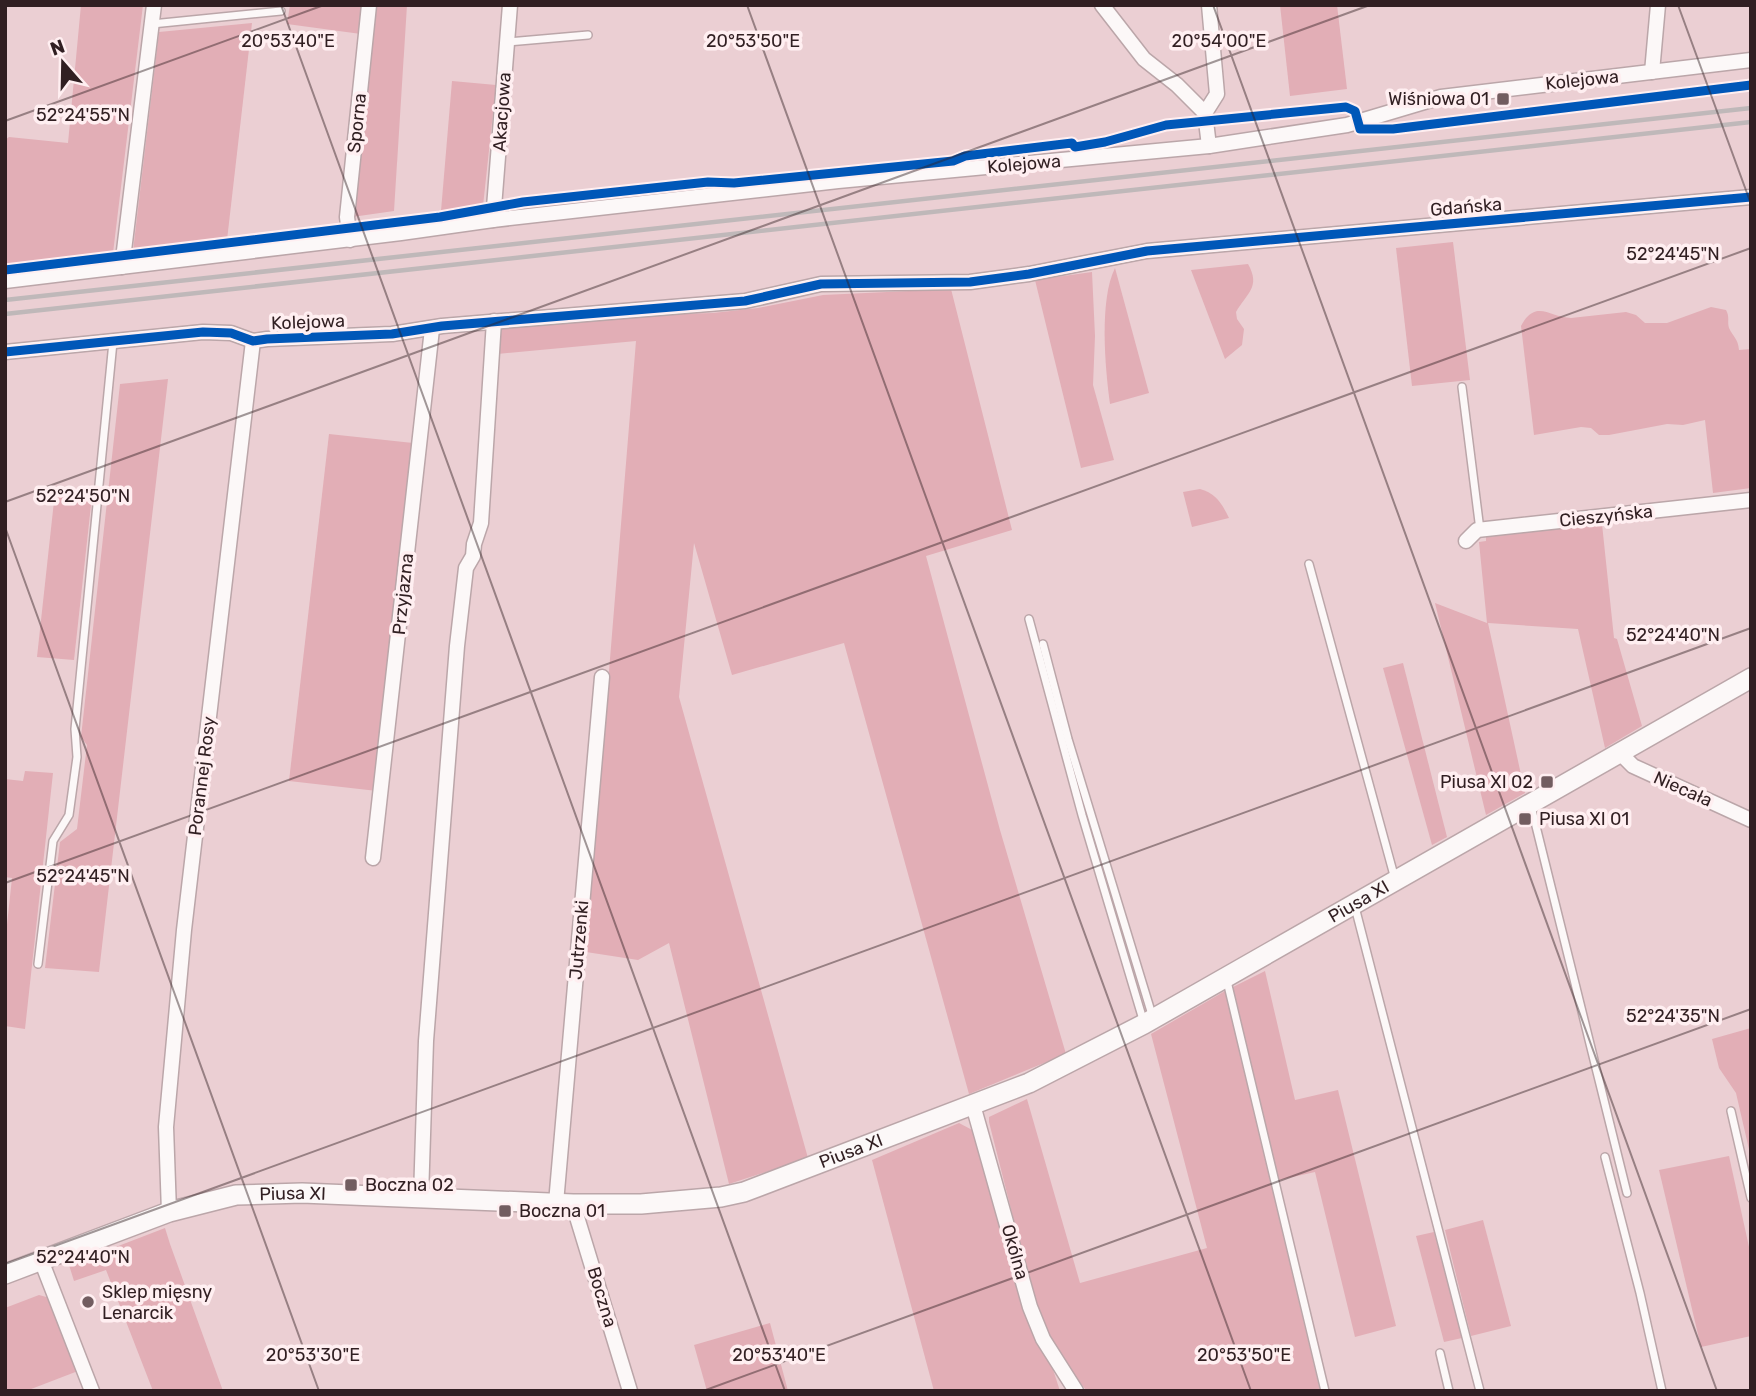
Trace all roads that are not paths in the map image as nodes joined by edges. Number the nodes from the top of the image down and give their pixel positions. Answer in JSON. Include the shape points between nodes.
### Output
{"nodes":[{"id":1,"x":154,"y":5,"type":"edge"},
{"id":2,"x":369,"y":5,"type":"edge"},
{"id":3,"x":510,"y":5,"type":"edge"},
{"id":4,"x":1102,"y":5,"type":"edge"},
{"id":5,"x":1209,"y":5,"type":"edge"},
{"id":6,"x":1658,"y":5,"type":"edge"},
{"id":7,"x":281,"y":11,"type":"dead end"},
{"id":8,"x":152,"y":24,"type":"junction"},
{"id":9,"x":588,"y":35,"type":"dead end"},
{"id":10,"x":507,"y":42,"type":"junction"},
{"id":11,"x":1751,"y":60,"type":"edge"},
{"id":12,"x":1652,"y":72,"type":"junction"},
{"id":13,"x":1205,"y":113,"type":"junction"},
{"id":14,"x":1209,"y":146,"type":"junction"},
{"id":15,"x":1751,"y":197,"type":"edge"},
{"id":16,"x":493,"y":220,"type":"junction"},
{"id":17,"x":350,"y":240,"type":"junction"},
{"id":18,"x":122,"y":267,"type":"junction"},
{"id":19,"x":5,"y":281,"type":"edge"},
{"id":20,"x":613,"y":311,"type":"joint"},
{"id":21,"x":494,"y":321,"type":"junction"},
{"id":22,"x":432,"y":329,"type":"junction"},
{"id":23,"x":113,"y":341,"type":"junction"},
{"id":24,"x":253,"y":341,"type":"junction"},
{"id":25,"x":5,"y":352,"type":"edge"},
{"id":26,"x":1462,"y":387,"type":"dead end"},
{"id":27,"x":1751,"y":500,"type":"edge"},
{"id":28,"x":1480,"y":530,"type":"junction"},
{"id":29,"x":1466,"y":541,"type":"dead end"},
{"id":30,"x":1309,"y":564,"type":"dead end"},
{"id":31,"x":1029,"y":619,"type":"dead end"},
{"id":32,"x":1043,"y":645,"type":"dead end"},
{"id":33,"x":602,"y":677,"type":"dead end"},
{"id":34,"x":1751,"y":678,"type":"edge"},
{"id":35,"x":1619,"y":752,"type":"junction"},
{"id":36,"x":1531,"y":803,"type":"junction"},
{"id":37,"x":1751,"y":820,"type":"edge"},
{"id":38,"x":373,"y":858,"type":"dead end"},
{"id":39,"x":1395,"y":880,"type":"junction"},
{"id":40,"x":1354,"y":903,"type":"junction"},
{"id":41,"x":38,"y":964,"type":"dead end"},
{"id":42,"x":1226,"y":977,"type":"junction"},
{"id":43,"x":1149,"y":1021,"type":"junction"},
{"id":44,"x":973,"y":1105,"type":"junction"},
{"id":45,"x":1731,"y":1111,"type":"dead end"},
{"id":46,"x":1605,"y":1157,"type":"dead end"},
{"id":47,"x":1627,"y":1193,"type":"dead end"},
{"id":48,"x":421,"y":1197,"type":"junction"},
{"id":49,"x":1751,"y":1198,"type":"edge"},
{"id":50,"x":565,"y":1204,"type":"junction"},
{"id":51,"x":169,"y":1212,"type":"junction"},
{"id":52,"x":41,"y":1260,"type":"junction"},
{"id":53,"x":5,"y":1274,"type":"edge"},
{"id":54,"x":1440,"y":1353,"type":"dead end"},
{"id":55,"x":92,"y":1391,"type":"edge"},
{"id":56,"x":630,"y":1391,"type":"edge"},
{"id":57,"x":1076,"y":1391,"type":"edge"},
{"id":58,"x":1325,"y":1391,"type":"edge"},
{"id":59,"x":1450,"y":1391,"type":"edge"},
{"id":60,"x":1480,"y":1391,"type":"edge"},
{"id":61,"x":1662,"y":1391,"type":"edge"}],
"edges":[{"from":1,"to":8,"type":"street"},
{"from":2,"to":17,"type":"street","name":"Sporna","via":[[347,217]]},
{"from":3,"to":10,"type":"street","name":"Akacjowa"},
{"from":4,"to":13,"type":"street","via":[[1144,60]]},
{"from":5,"to":13,"type":"street","via":[[1217,94]]},
{"from":6,"to":12,"type":"street"},
{"from":7,"to":8,"type":"lane"},
{"from":8,"to":18,"type":"street"},
{"from":9,"to":10,"type":"lane"},
{"from":10,"to":16,"type":"street","name":"Akacjowa"},
{"from":11,"to":12,"type":"street","name":"Kolejowa"},
{"from":12,"to":14,"type":"street","name":"Kolejowa","via":[[1441,96],[1347,125]]},
{"from":13,"to":14,"type":"street"},
{"from":14,"to":16,"type":"street","name":"Kolejowa"},
{"from":15,"to":20,"type":"street","name":"Gdańska","via":[[1184,247],[992,280],[821,284],[745,301]]},
{"from":16,"to":17,"type":"street","name":"Kolejowa"},
{"from":17,"to":18,"type":"street","name":"Kolejowa"},
{"from":18,"to":19,"type":"street","name":"Kolejowa"},
{"from":20,"to":21,"type":"street","name":"Kolejowa"},
{"from":21,"to":22,"type":"street","name":"Kolejowa"},
{"from":21,"to":48,"type":"street","via":[[481,523],[466,568],[444,792],[426,1041]]},
{"from":22,"to":24,"type":"street","name":"Kolejowa"},
{"from":22,"to":38,"type":"street","name":"Przyjazna"},
{"from":23,"to":24,"type":"street","name":"Kolejowa","via":[[219,331]]},
{"from":23,"to":25,"type":"street","name":"Kolejowa"},
{"from":23,"to":41,"type":"lane","via":[[75,729],[77,757],[69,815],[53,841]]},
{"from":24,"to":51,"type":"street","name":"Porannej Rosy","via":[[182,956],[166,1127]]},
{"from":26,"to":28,"type":"lane"},
{"from":27,"to":28,"type":"street","name":"Cieszyńska"},
{"from":28,"to":29,"type":"street"},
{"from":30,"to":39,"type":"lane"},
{"from":31,"to":43,"type":"lane","via":[[1082,816]]},
{"from":32,"to":43,"type":"lane"},
{"from":33,"to":50,"type":"street","name":"Jutrzenki"},
{"from":34,"to":35,"type":"street","name":"Piusa XI"},
{"from":35,"to":36,"type":"street","name":"Piusa XI"},
{"from":35,"to":37,"type":"street","name":"Niecała","via":[[1633,766]]},
{"from":36,"to":39,"type":"street","name":"Piusa XI"},
{"from":36,"to":47,"type":"lane"},
{"from":39,"to":40,"type":"street","name":"Piusa XI"},
{"from":40,"to":42,"type":"street","name":"Piusa XI"},
{"from":40,"to":60,"type":"lane"},
{"from":42,"to":43,"type":"street","name":"Piusa XI"},
{"from":42,"to":58,"type":"lane"},
{"from":43,"to":44,"type":"street","name":"Piusa XI","via":[[1054,1072]]},
{"from":44,"to":50,"type":"street","name":"Piusa XI","via":[[744,1192],[641,1204]]},
{"from":44,"to":57,"type":"street","name":"Okólna","via":[[1030,1307],[1043,1339]]},
{"from":45,"to":49,"type":"lane"},
{"from":46,"to":61,"type":"lane"},
{"from":48,"to":50,"type":"street","name":"Piusa XI"},
{"from":48,"to":51,"type":"street","name":"Piusa XI","via":[[236,1195]]},
{"from":50,"to":56,"type":"street","name":"Boczna"},
{"from":51,"to":52,"type":"street","name":"Piusa XI"},
{"from":52,"to":53,"type":"street","name":"Piusa XI"},
{"from":52,"to":55,"type":"street"},
{"from":54,"to":59,"type":"lane"}]}
